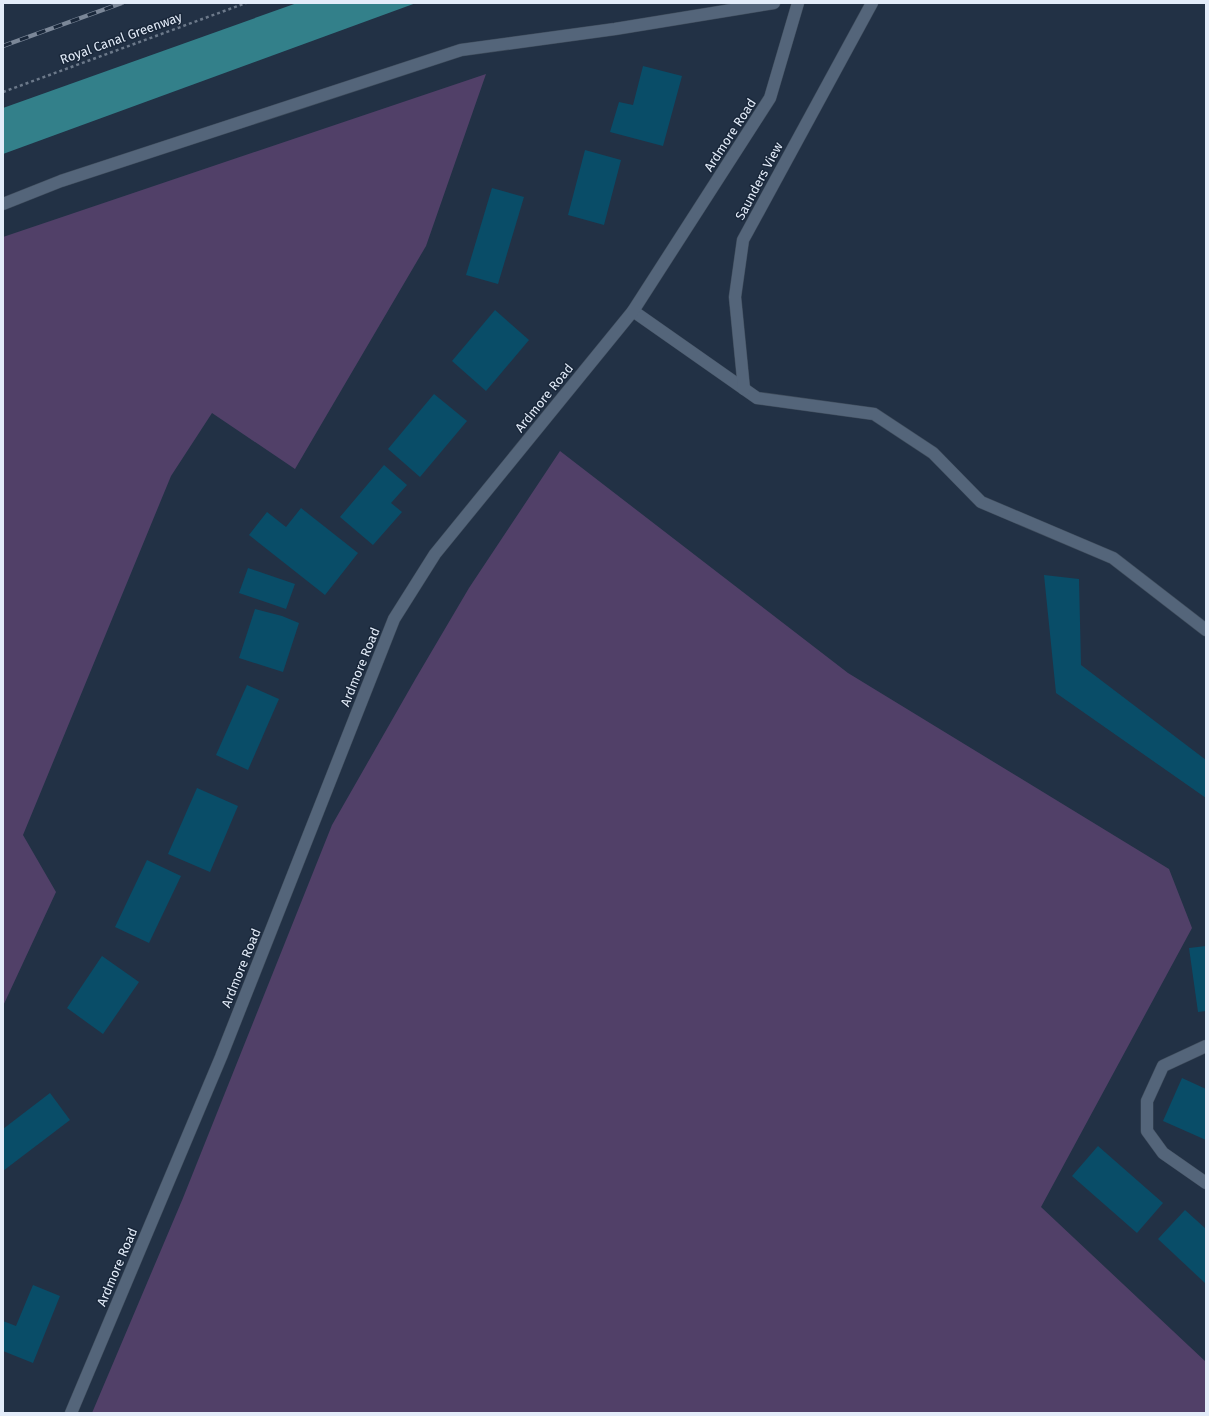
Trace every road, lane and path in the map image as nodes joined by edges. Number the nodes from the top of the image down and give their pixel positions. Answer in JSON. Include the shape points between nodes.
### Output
{"nodes":[{"id":1,"x":246,"y":3,"type":"edge"},
{"id":2,"x":774,"y":3,"type":"edge"},
{"id":3,"x":798,"y":3,"type":"edge"},
{"id":4,"x":872,"y":3,"type":"edge"},
{"id":5,"x":3,"y":92,"type":"edge"},
{"id":6,"x":3,"y":204,"type":"edge"},
{"id":7,"x":633,"y":311,"type":"junction"},
{"id":8,"x":744,"y":390,"type":"junction"},
{"id":9,"x":1206,"y":630,"type":"edge"},
{"id":10,"x":1206,"y":1046,"type":"edge"},
{"id":11,"x":1206,"y":1183,"type":"edge"},
{"id":12,"x":71,"y":1413,"type":"edge"}],
"edges":[{"from":1,"to":5,"type":"path","name":"Royal Canal Greenway"},
{"from":2,"to":6,"type":"street","via":[[461,50],[61,181]]},
{"from":3,"to":7,"type":"street","name":"Ardmore Road","via":[[770,98]]},
{"from":4,"to":8,"type":"street","name":"Saunders View","via":[[743,240],[735,297]]},
{"from":7,"to":8,"type":"street"},
{"from":7,"to":12,"type":"street","name":"Ardmore Road","via":[[435,554],[394,619],[221,1057]]},
{"from":8,"to":9,"type":"street","via":[[757,398],[874,414],[933,453],[981,502],[1113,558]]},
{"from":10,"to":11,"type":"street","via":[[1163,1066],[1147,1101],[1147,1130],[1163,1153]]}]}
